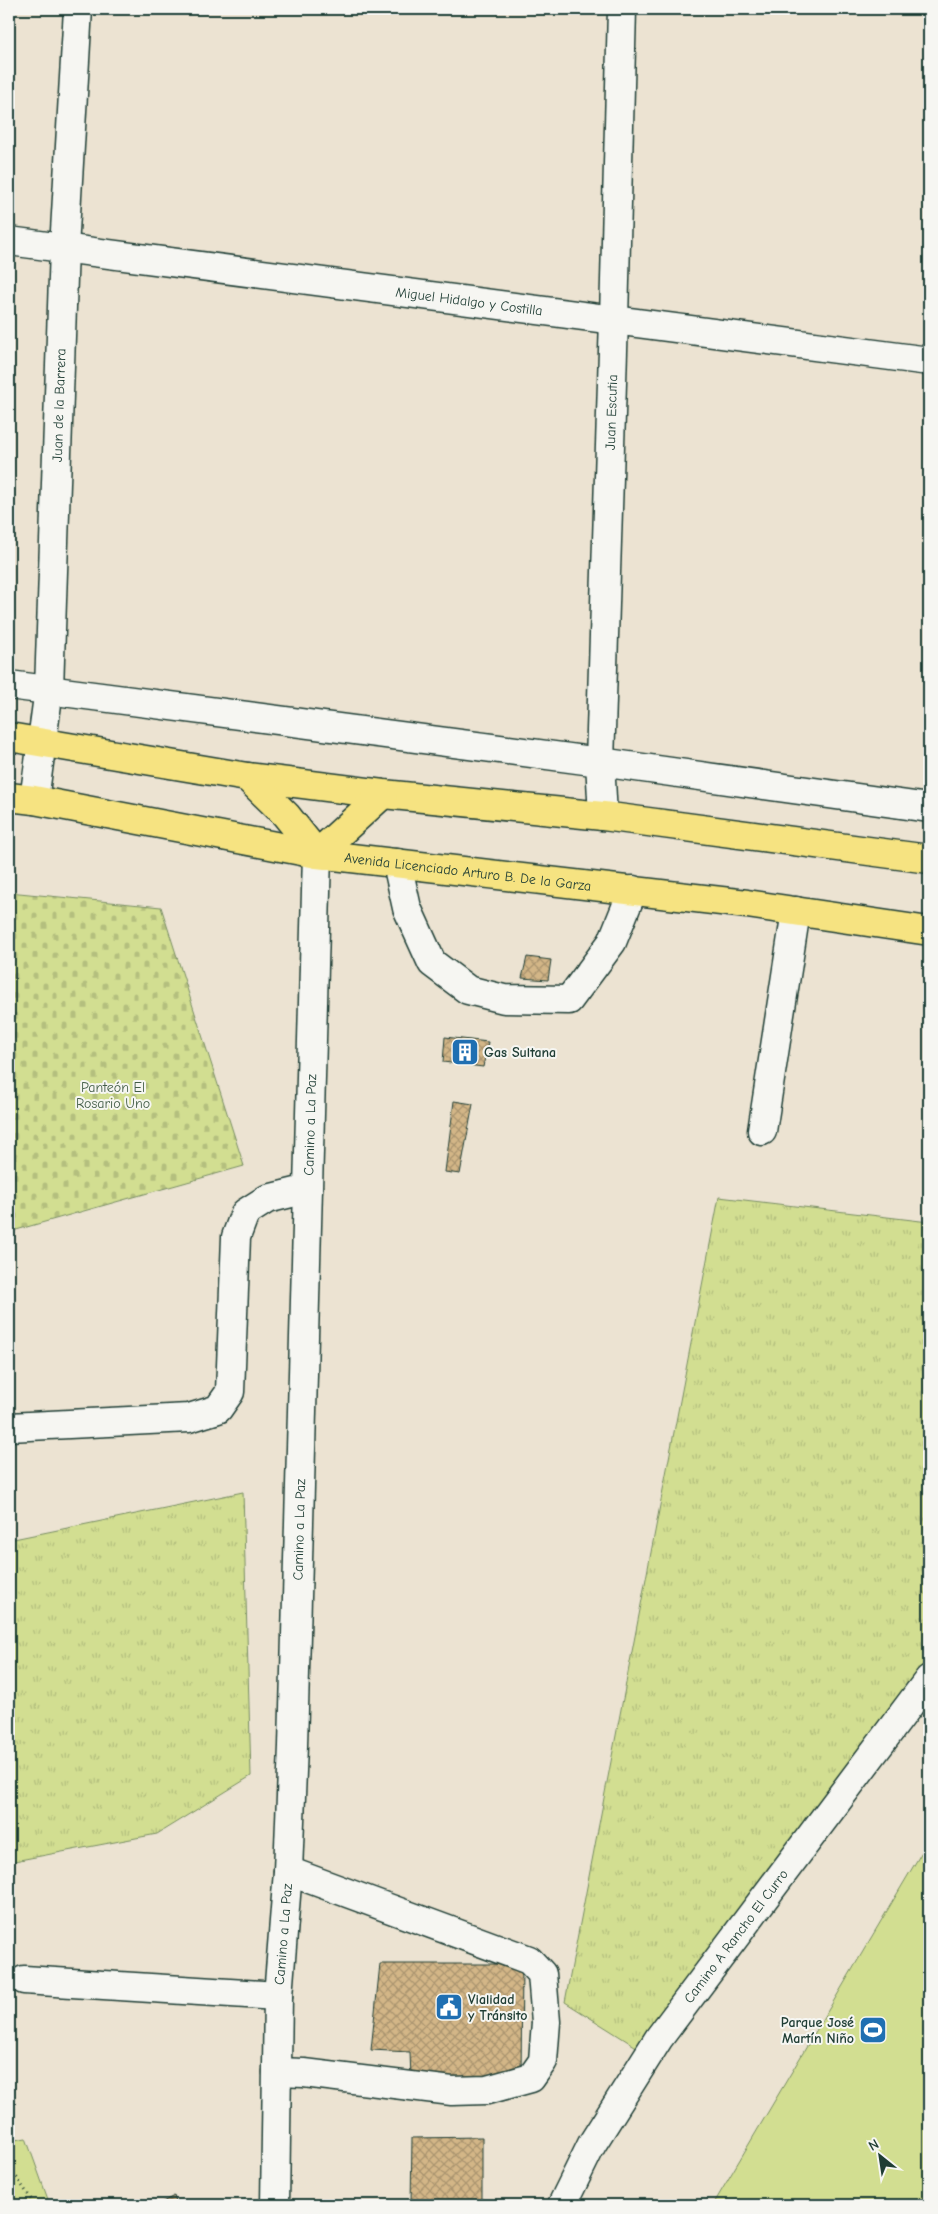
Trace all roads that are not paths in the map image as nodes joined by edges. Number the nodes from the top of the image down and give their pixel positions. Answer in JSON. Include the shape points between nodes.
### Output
{"nodes":[{"id":1,"x":78,"y":9,"type":"edge"},
{"id":2,"x":622,"y":9,"type":"edge"},
{"id":3,"x":9,"y":241,"type":"edge"},
{"id":4,"x":64,"y":248,"type":"junction"},
{"id":5,"x":614,"y":319,"type":"junction"},
{"id":6,"x":929,"y":361,"type":"edge"},
{"id":7,"x":9,"y":684,"type":"edge"},
{"id":8,"x":50,"y":689,"type":"junction"},
{"id":9,"x":9,"y":738,"type":"edge"},
{"id":10,"x":42,"y":742,"type":"junction"},
{"id":11,"x":600,"y":762,"type":"junction"},
{"id":12,"x":248,"y":777,"type":"junction"},
{"id":13,"x":383,"y":794,"type":"junction"},
{"id":14,"x":21,"y":799,"type":"edge"},
{"id":15,"x":929,"y":808,"type":"edge"},
{"id":16,"x":603,"y":816,"type":"junction"},
{"id":17,"x":317,"y":854,"type":"junction"},
{"id":18,"x":929,"y":859,"type":"edge"},
{"id":19,"x":397,"y":863,"type":"junction"},
{"id":20,"x":633,"y":890,"type":"junction"},
{"id":21,"x":796,"y":911,"type":"junction"},
{"id":22,"x":929,"y":931,"type":"edge"},
{"id":23,"x":762,"y":1131,"type":"dead end"},
{"id":24,"x":308,"y":1188,"type":"junction"},
{"id":25,"x":9,"y":1427,"type":"edge"},
{"id":26,"x":929,"y":1680,"type":"edge"},
{"id":27,"x":921,"y":1706,"type":"edge"},
{"id":28,"x":288,"y":1871,"type":"junction"},
{"id":29,"x":24,"y":1980,"type":"dead end"},
{"id":30,"x":278,"y":1996,"type":"junction"},
{"id":31,"x":277,"y":2072,"type":"junction"},
{"id":32,"x":275,"y":2205,"type":"edge"},
{"id":33,"x":562,"y":2205,"type":"edge"}],
"edges":[{"from":1,"to":4,"type":"street","name":"Juan de la Barrera"},
{"from":2,"to":5,"type":"street","name":"Juan Escutia"},
{"from":3,"to":4,"type":"street","name":"Miguel Hidalgo y Costilla"},
{"from":4,"to":5,"type":"street","name":"Miguel Hidalgo y Costilla"},
{"from":4,"to":8,"type":"street","name":"Juan de la Barrera"},
{"from":5,"to":6,"type":"street","name":"Miguel Hidalgo y Costilla"},
{"from":5,"to":11,"type":"street","name":"Juan Escutia"},
{"from":7,"to":8,"type":"street"},
{"from":8,"to":10,"type":"street","name":"Juan de la Barrera"},
{"from":8,"to":11,"type":"street"},
{"from":9,"to":10,"type":"main road"},
{"from":10,"to":12,"type":"main road"},
{"from":10,"to":14,"type":"street","name":"Juan de la Barrera"},
{"from":11,"to":15,"type":"street"},
{"from":11,"to":16,"type":"street","name":"Juan Escutia"},
{"from":12,"to":13,"type":"main road"},
{"from":12,"to":17,"type":"main road","via":[[286,815]]},
{"from":13,"to":16,"type":"main road"},
{"from":13,"to":17,"type":"main road"},
{"from":14,"to":17,"type":"main road","name":"Avenida Licenciado Arturo B. De la Garza"},
{"from":16,"to":18,"type":"main road"},
{"from":17,"to":19,"type":"main road","name":"Avenida Licenciado Arturo B. De la Garza"},
{"from":17,"to":24,"type":"street","name":"Camino a La Paz"},
{"from":19,"to":20,"type":"main road","name":"Avenida Licenciado Arturo B. De la Garza"},
{"from":19,"to":20,"type":"street","via":[[407,908],[432,963],[468,990],[504,998],[569,1000],[612,942]]},
{"from":20,"to":21,"type":"main road","name":"Avenida Licenciado Arturo B. De la Garza"},
{"from":21,"to":22,"type":"main road","name":"Avenida Licenciado Arturo B. De la Garza"},
{"from":21,"to":23,"type":"street"},
{"from":24,"to":25,"type":"street","via":[[267,1199],[245,1213],[236,1237],[230,1392],[218,1409],[189,1418]]},
{"from":24,"to":28,"type":"street","name":"Camino a La Paz"},
{"from":26,"to":27,"type":"street","name":"Camino A Rancho El Curro"},
{"from":27,"to":33,"type":"street","name":"Camino A Rancho El Curro","via":[[659,2038],[592,2144]]},
{"from":28,"to":30,"type":"street","name":"Camino a La Paz"},
{"from":28,"to":31,"type":"street","via":[[529,1960],[542,1974],[546,2022],[543,2061],[531,2078],[487,2090],[452,2092]]},
{"from":29,"to":30,"type":"street"},
{"from":30,"to":31,"type":"street","name":"Camino a La Paz"},
{"from":31,"to":32,"type":"street","name":"Camino a La Paz"}]}
